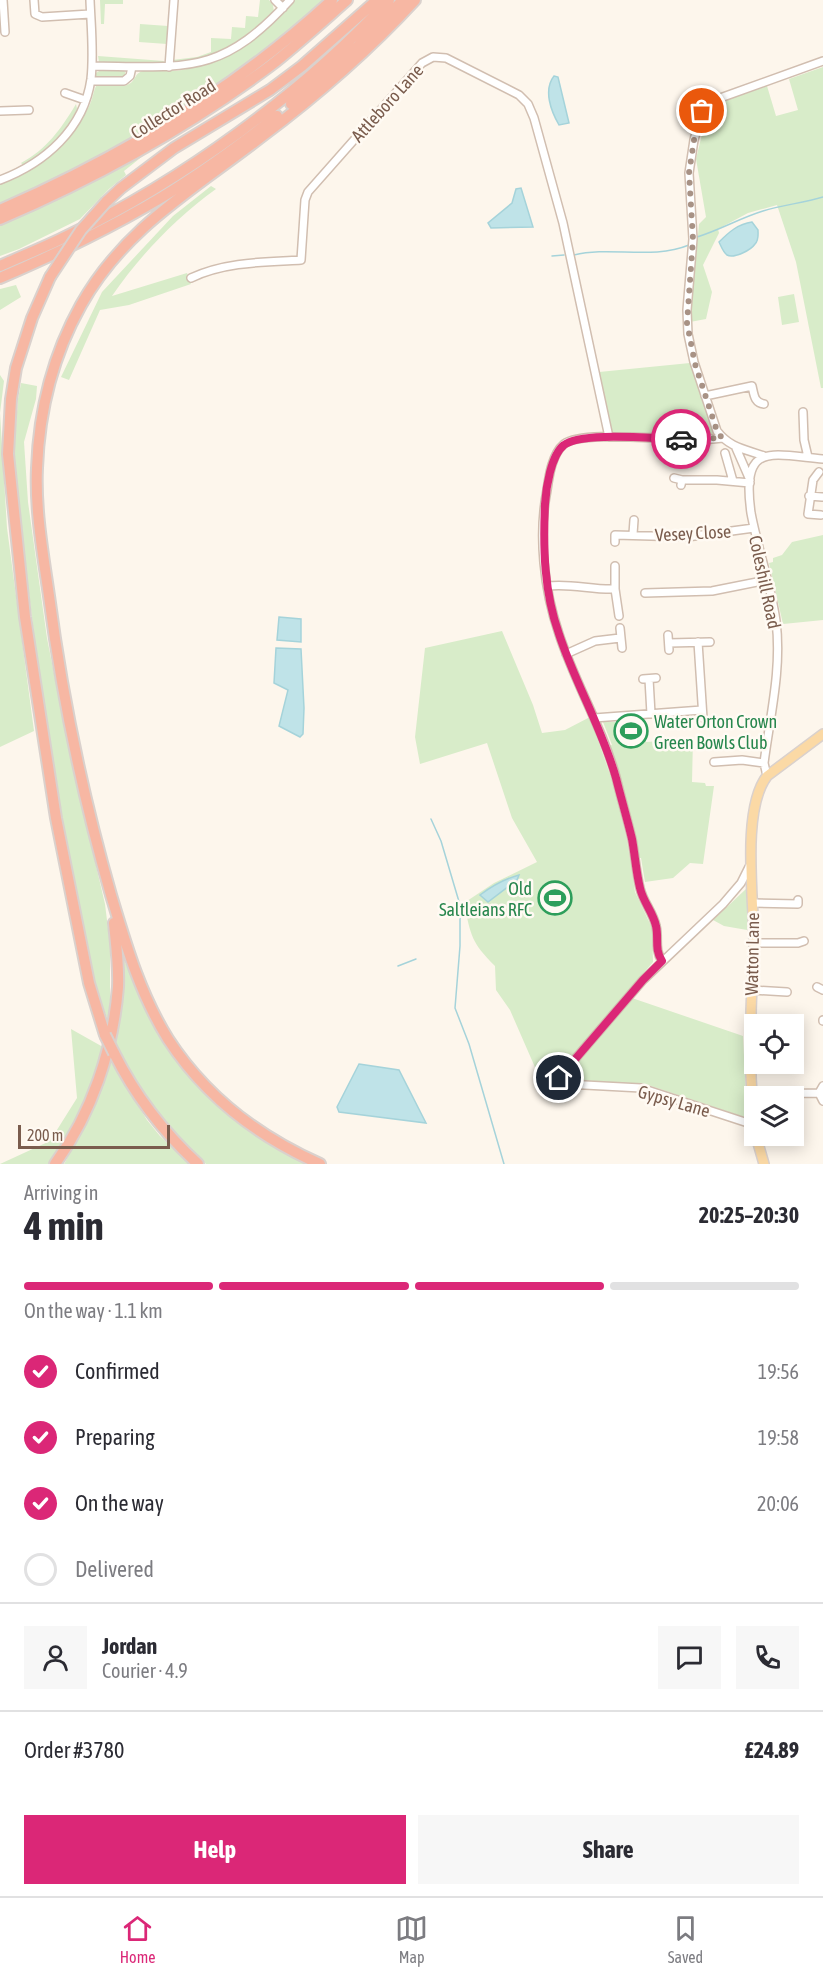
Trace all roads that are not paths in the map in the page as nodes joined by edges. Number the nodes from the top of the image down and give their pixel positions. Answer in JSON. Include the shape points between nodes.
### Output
{"nodes":[{"id":1,"x":3,"y":0,"type":"edge"},
{"id":2,"x":34,"y":0,"type":"edge"},
{"id":3,"x":90,"y":0,"type":"edge"},
{"id":4,"x":174,"y":0,"type":"edge"},
{"id":5,"x":275,"y":0,"type":"edge"},
{"id":6,"x":290,"y":0,"type":"edge"},
{"id":7,"x":332,"y":0,"type":"edge"},
{"id":8,"x":346,"y":0,"type":"edge"},
{"id":9,"x":377,"y":0,"type":"edge"},
{"id":10,"x":388,"y":0,"type":"edge"},
{"id":11,"x":403,"y":0,"type":"edge"},
{"id":12,"x":415,"y":0,"type":"edge"},
{"id":13,"x":283,"y":8,"type":"junction"},
{"id":14,"x":90,"y":14,"type":"junction"},
{"id":15,"x":5,"y":32,"type":"edge"},
{"id":16,"x":823,"y":61,"type":"edge"},
{"id":17,"x":92,"y":66,"type":"junction"},
{"id":18,"x":132,"y":67,"type":"junction"},
{"id":19,"x":169,"y":67,"type":"junction"},
{"id":20,"x":91,"y":81,"type":"junction"},
{"id":21,"x":65,"y":93,"type":"dead end"},
{"id":22,"x":85,"y":100,"type":"junction"},
{"id":23,"x":29,"y":110,"type":"dead end"},
{"id":24,"x":0,"y":111,"type":"edge"},
{"id":25,"x":0,"y":180,"type":"edge"},
{"id":26,"x":0,"y":210,"type":"edge"},
{"id":27,"x":0,"y":219,"type":"edge"},
{"id":28,"x":0,"y":266,"type":"edge"},
{"id":29,"x":0,"y":278,"type":"edge"},
{"id":30,"x":191,"y":278,"type":"dead end"},
{"id":31,"x":705,"y":396,"type":"junction"},
{"id":32,"x":764,"y":404,"type":"dead end"},
{"id":33,"x":803,"y":412,"type":"dead end"},
{"id":34,"x":609,"y":437,"type":"junction"},
{"id":35,"x":722,"y":438,"type":"junction"},
{"id":36,"x":690,"y":439,"type":"junction"},
{"id":37,"x":736,"y":448,"type":"junction"},
{"id":38,"x":690,"y":449,"type":"dead end"},
{"id":39,"x":725,"y":453,"type":"dead end"},
{"id":40,"x":764,"y":456,"type":"junction"},
{"id":41,"x":808,"y":457,"type":"junction"},
{"id":42,"x":821,"y":463,"type":"edge"},
{"id":43,"x":679,"y":481,"type":"dead end"},
{"id":44,"x":733,"y":481,"type":"junction"},
{"id":45,"x":750,"y":482,"type":"junction"},
{"id":46,"x":809,"y":496,"type":"junction"},
{"id":47,"x":822,"y":497,"type":"edge"},
{"id":48,"x":820,"y":515,"type":"dead end"},
{"id":49,"x":634,"y":520,"type":"dead end"},
{"id":50,"x":754,"y":528,"type":"junction"},
{"id":51,"x":633,"y":534,"type":"junction"},
{"id":52,"x":615,"y":542,"type":"dead end"},
{"id":53,"x":615,"y":566,"type":"dead end"},
{"id":54,"x":767,"y":580,"type":"junction"},
{"id":55,"x":547,"y":586,"type":"junction"},
{"id":56,"x":615,"y":589,"type":"junction"},
{"id":57,"x":649,"y":591,"type":"dead end"},
{"id":58,"x":619,"y":616,"type":"dead end"},
{"id":59,"x":620,"y":628,"type":"dead end"},
{"id":60,"x":668,"y":635,"type":"dead end"},
{"id":61,"x":620,"y":638,"type":"junction"},
{"id":62,"x":698,"y":642,"type":"junction"},
{"id":63,"x":710,"y":642,"type":"dead end"},
{"id":64,"x":622,"y":648,"type":"dead end"},
{"id":65,"x":566,"y":654,"type":"junction"},
{"id":66,"x":649,"y":679,"type":"dead end"},
{"id":67,"x":651,"y":714,"type":"junction"},
{"id":68,"x":594,"y":717,"type":"junction"},
{"id":69,"x":823,"y":734,"type":"edge"},
{"id":70,"x":714,"y":762,"type":"dead end"},
{"id":71,"x":764,"y":763,"type":"junction"},
{"id":72,"x":767,"y":776,"type":"junction"},
{"id":73,"x":751,"y":858,"type":"junction"},
{"id":74,"x":104,"y":872,"type":"junction"},
{"id":75,"x":741,"y":883,"type":"junction"},
{"id":76,"x":752,"y":886,"type":"junction"},
{"id":77,"x":798,"y":900,"type":"dead end"},
{"id":78,"x":753,"y":903,"type":"junction"},
{"id":79,"x":804,"y":941,"type":"dead end"},
{"id":80,"x":754,"y":944,"type":"junction"},
{"id":81,"x":662,"y":961,"type":"junction"},
{"id":82,"x":752,"y":990,"type":"junction"},
{"id":83,"x":782,"y":995,"type":"dead end"},
{"id":84,"x":559,"y":1078,"type":"junction"},
{"id":85,"x":753,"y":1086,"type":"edge"},
{"id":86,"x":823,"y":1086,"type":"edge"},
{"id":87,"x":551,"y":1087,"type":"dead end"},
{"id":88,"x":804,"y":1093,"type":"edge"},
{"id":89,"x":819,"y":1093,"type":"junction"},
{"id":90,"x":823,"y":1101,"type":"edge"},
{"id":91,"x":744,"y":1121,"type":"edge"},
{"id":92,"x":759,"y":1146,"type":"edge"},
{"id":93,"x":197,"y":1163,"type":"edge"},
{"id":94,"x":55,"y":1164,"type":"edge"},
{"id":95,"x":320,"y":1164,"type":"edge"},
{"id":96,"x":764,"y":1164,"type":"edge"}],
"edges":[{"from":1,"to":15,"type":"street"},
{"from":2,"to":14,"type":"street","via":[[35,14],[42,17]]},
{"from":3,"to":14,"type":"street"},
{"from":4,"to":19,"type":"street"},
{"from":5,"to":13,"type":"street"},
{"from":6,"to":13,"type":"street"},
{"from":7,"to":26,"type":"highway","name":"Collector Road","via":[[266,57],[207,99],[126,148]]},
{"from":8,"to":27,"type":"highway","name":"Collector Road","via":[[271,65],[213,106],[81,182]]},
{"from":9,"to":93,"type":"highway","bridge":true,"via":[[270,90],[174,148],[106,202],[81,230],[50,277],[16,368],[11,399],[8,454],[25,617],[56,818],[90,983],[114,1053],[148,1110]]},
{"from":10,"to":28,"type":"highway","via":[[302,82],[205,155],[139,197]]},
{"from":11,"to":29,"type":"highway","via":[[358,46],[276,116],[199,173],[74,245]]},
{"from":12,"to":74,"type":"highway","via":[[343,71],[127,242],[86,297],[58,354],[39,437],[38,501],[67,711]]},
{"from":13,"to":19,"type":"street","via":[[262,30],[233,50],[198,64]]},
{"from":14,"to":17,"type":"street"},
{"from":16,"to":31,"type":"street","via":[[718,98],[702,111],[689,173],[693,239],[687,310],[688,334]]},
{"from":17,"to":18,"type":"street"},
{"from":17,"to":20,"type":"street"},
{"from":18,"to":19,"type":"street"},
{"from":18,"to":20,"type":"street","via":[[124,81]]},
{"from":20,"to":22,"type":"street"},
{"from":21,"to":22,"type":"street"},
{"from":22,"to":25,"type":"street","via":[[71,128],[51,152]]},
{"from":23,"to":24,"type":"street"},
{"from":30,"to":34,"type":"street","name":"Attleboro Lane","via":[[206,271],[246,264],[301,260],[308,192],[422,63],[433,57],[446,58],[509,89],[528,104],[541,139],[578,290]]},
{"from":31,"to":32,"type":"street","via":[[752,386],[756,400]]},
{"from":31,"to":35,"type":"street"},
{"from":33,"to":41,"type":"street"},
{"from":34,"to":36,"type":"street"},
{"from":34,"to":55,"type":"street","via":[[582,438],[565,444],[550,470],[544,533]]},
{"from":35,"to":36,"type":"street"},
{"from":35,"to":37,"type":"street"},
{"from":36,"to":38,"type":"street"},
{"from":37,"to":40,"type":"street"},
{"from":37,"to":45,"type":"street"},
{"from":39,"to":44,"type":"street"},
{"from":40,"to":41,"type":"street"},
{"from":40,"to":45,"type":"street","via":[[755,464]]},
{"from":41,"to":42,"type":"street"},
{"from":42,"to":46,"type":"street"},
{"from":43,"to":44,"type":"street"},
{"from":44,"to":45,"type":"street"},
{"from":45,"to":50,"type":"street","name":"Coleshill Road"},
{"from":46,"to":47,"type":"street"},
{"from":46,"to":48,"type":"street","via":[[808,514]]},
{"from":49,"to":51,"type":"street","name":"Vesey Close"},
{"from":50,"to":51,"type":"street","name":"Vesey Close","via":[[687,537]]},
{"from":50,"to":54,"type":"street","name":"Coleshill Road"},
{"from":51,"to":52,"type":"street","name":"Vesey Close","via":[[615,535]]},
{"from":53,"to":56,"type":"street"},
{"from":54,"to":57,"type":"street","via":[[712,591]]},
{"from":54,"to":71,"type":"street","name":"Coleshill Road","via":[[778,646]]},
{"from":55,"to":56,"type":"street"},
{"from":55,"to":65,"type":"street"},
{"from":56,"to":58,"type":"street"},
{"from":59,"to":61,"type":"street"},
{"from":60,"to":62,"type":"street","via":[[669,647]]},
{"from":61,"to":64,"type":"street"},
{"from":61,"to":65,"type":"street","via":[[595,640]]},
{"from":62,"to":63,"type":"street"},
{"from":62,"to":67,"type":"street","via":[[702,714]]},
{"from":65,"to":68,"type":"street"},
{"from":66,"to":67,"type":"street"},
{"from":67,"to":68,"type":"street"},
{"from":68,"to":81,"type":"street","via":[[615,773],[640,891],[657,927],[657,948]]},
{"from":69,"to":72,"type":"main road"},
{"from":70,"to":71,"type":"street"},
{"from":71,"to":72,"type":"street","name":"Coleshill Road"},
{"from":72,"to":73,"type":"main road","via":[[756,797]]},
{"from":73,"to":75,"type":"street"},
{"from":73,"to":76,"type":"main road","name":"Watton Lane"},
{"from":74,"to":94,"type":"highway","via":[[118,961],[111,1039],[87,1108]]},
{"from":74,"to":95,"type":"highway","via":[[139,984],[170,1041],[194,1073],[237,1115],[280,1145]]},
{"from":75,"to":76,"type":"street"},
{"from":75,"to":81,"type":"street"},
{"from":76,"to":78,"type":"main road","name":"Watton Lane"},
{"from":77,"to":78,"type":"street","via":[[798,904]]},
{"from":78,"to":80,"type":"main road","name":"Watton Lane"},
{"from":79,"to":80,"type":"street"},
{"from":80,"to":82,"type":"main road","name":"Watton Lane"},
{"from":81,"to":84,"type":"street"},
{"from":82,"to":83,"type":"street"},
{"from":82,"to":85,"type":"main road","name":"Watton Lane"},
{"from":84,"to":87,"type":"street"},
{"from":84,"to":91,"type":"street","name":"Gypsy Lane","via":[[566,1084],[641,1088]]},
{"from":86,"to":89,"type":"street"},
{"from":88,"to":89,"type":"street"},
{"from":89,"to":90,"type":"street"},
{"from":92,"to":96,"type":"main road"}]}
